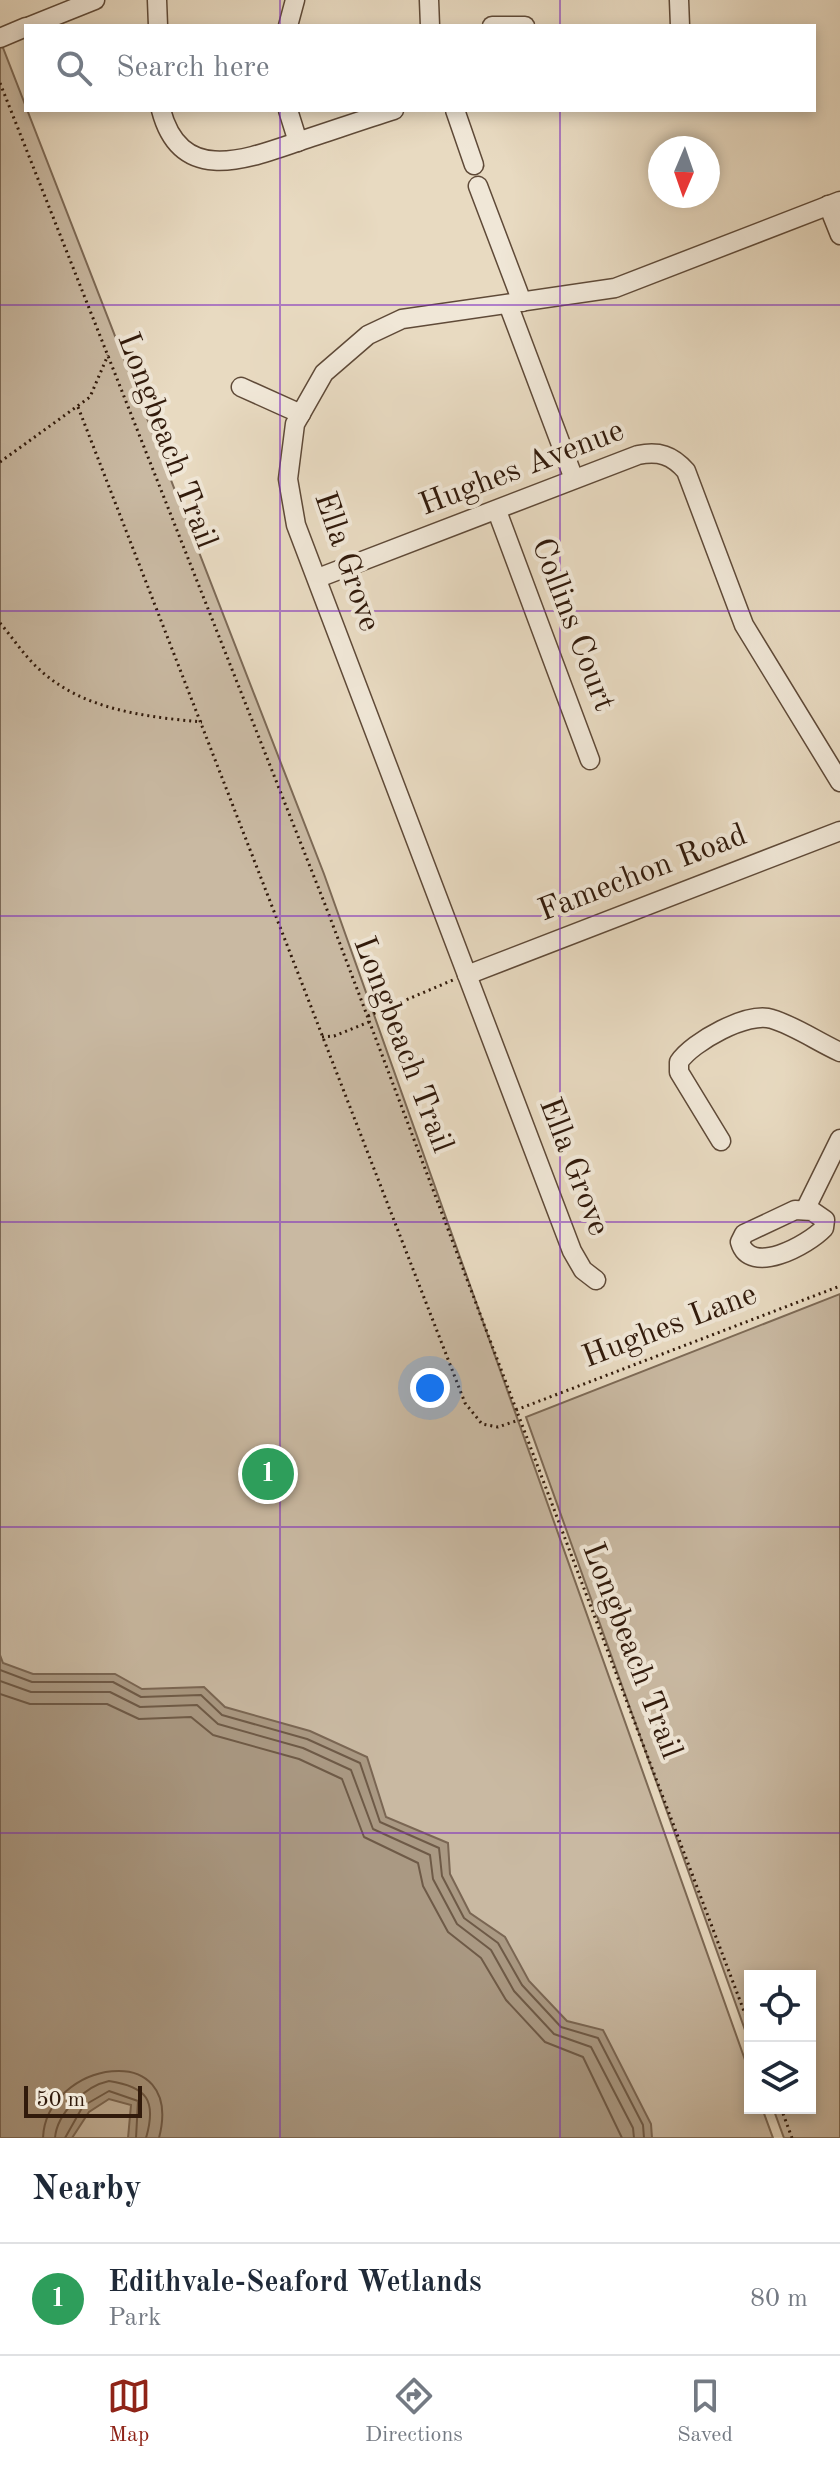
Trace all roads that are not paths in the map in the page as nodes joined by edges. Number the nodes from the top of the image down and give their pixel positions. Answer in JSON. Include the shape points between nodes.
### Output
{"nodes":[{"id":1,"x":95,"y":0,"type":"edge"},
{"id":2,"x":157,"y":0,"type":"edge"},
{"id":3,"x":295,"y":0,"type":"edge"},
{"id":4,"x":429,"y":0,"type":"edge"},
{"id":5,"x":679,"y":0,"type":"edge"},
{"id":6,"x":35,"y":24,"type":"edge"},
{"id":7,"x":158,"y":24,"type":"edge"},
{"id":8,"x":289,"y":24,"type":"edge"},
{"id":9,"x":430,"y":24,"type":"edge"},
{"id":10,"x":680,"y":24,"type":"edge"},
{"id":11,"x":24,"y":29,"type":"edge"},
{"id":12,"x":0,"y":38,"type":"edge"},
{"id":13,"x":162,"y":112,"type":"edge"},
{"id":14,"x":289,"y":112,"type":"edge"},
{"id":15,"x":388,"y":112,"type":"edge"},
{"id":16,"x":456,"y":112,"type":"edge"},
{"id":17,"x":298,"y":142,"type":"junction"},
{"id":18,"x":474,"y":165,"type":"dead end"},
{"id":19,"x":478,"y":186,"type":"dead end"},
{"id":20,"x":834,"y":203,"type":"edge"},
{"id":21,"x":840,"y":235,"type":"edge"},
{"id":22,"x":515,"y":303,"type":"junction"},
{"id":23,"x":241,"y":387,"type":"dead end"},
{"id":24,"x":301,"y":414,"type":"junction"},
{"id":25,"x":574,"y":479,"type":"junction"},
{"id":26,"x":497,"y":511,"type":"junction"},
{"id":27,"x":318,"y":578,"type":"junction"},
{"id":28,"x":590,"y":760,"type":"dead end"},
{"id":29,"x":840,"y":782,"type":"edge"},
{"id":30,"x":840,"y":831,"type":"edge"},
{"id":31,"x":467,"y":975,"type":"junction"},
{"id":32,"x":840,"y":1052,"type":"edge"},
{"id":33,"x":840,"y":1139,"type":"edge"},
{"id":34,"x":721,"y":1141,"type":"dead end"},
{"id":35,"x":805,"y":1210,"type":"dead end"},
{"id":36,"x":596,"y":1280,"type":"dead end"}],
"edges":[{"from":1,"to":6,"type":"street"},
{"from":2,"to":7,"type":"street"},
{"from":3,"to":8,"type":"street"},
{"from":4,"to":9,"type":"street"},
{"from":5,"to":10,"type":"street"},
{"from":11,"to":12,"type":"street"},
{"from":13,"to":17,"type":"street","via":[[183,147],[211,161],[246,159]]},
{"from":14,"to":17,"type":"street"},
{"from":15,"to":17,"type":"street"},
{"from":16,"to":18,"type":"street"},
{"from":19,"to":22,"type":"street"},
{"from":20,"to":21,"type":"street"},
{"from":20,"to":22,"type":"street","name":"Ella Grove","via":[[615,288]]},
{"from":22,"to":24,"type":"street","name":"Ella Grove","via":[[402,319],[368,335],[324,373]]},
{"from":22,"to":25,"type":"street"},
{"from":23,"to":24,"type":"street"},
{"from":24,"to":27,"type":"street","name":"Ella Grove","via":[[288,479],[296,525]]},
{"from":25,"to":26,"type":"street","name":"Hughes Avenue"},
{"from":25,"to":29,"type":"street","name":"Hughes Avenue","via":[[655,452],[668,455],[686,471],[744,625]]},
{"from":26,"to":27,"type":"street","name":"Hughes Avenue"},
{"from":26,"to":28,"type":"street","name":"Collins Court"},
{"from":27,"to":31,"type":"street","name":"Ella Grove"},
{"from":30,"to":31,"type":"street","name":"Famechon Road"},
{"from":31,"to":36,"type":"street","name":"Ella Grove","via":[[572,1251]]},
{"from":32,"to":34,"type":"street","via":[[769,1018],[731,1026],[692,1046],[679,1062],[679,1072]]},
{"from":33,"to":35,"type":"street"}]}
